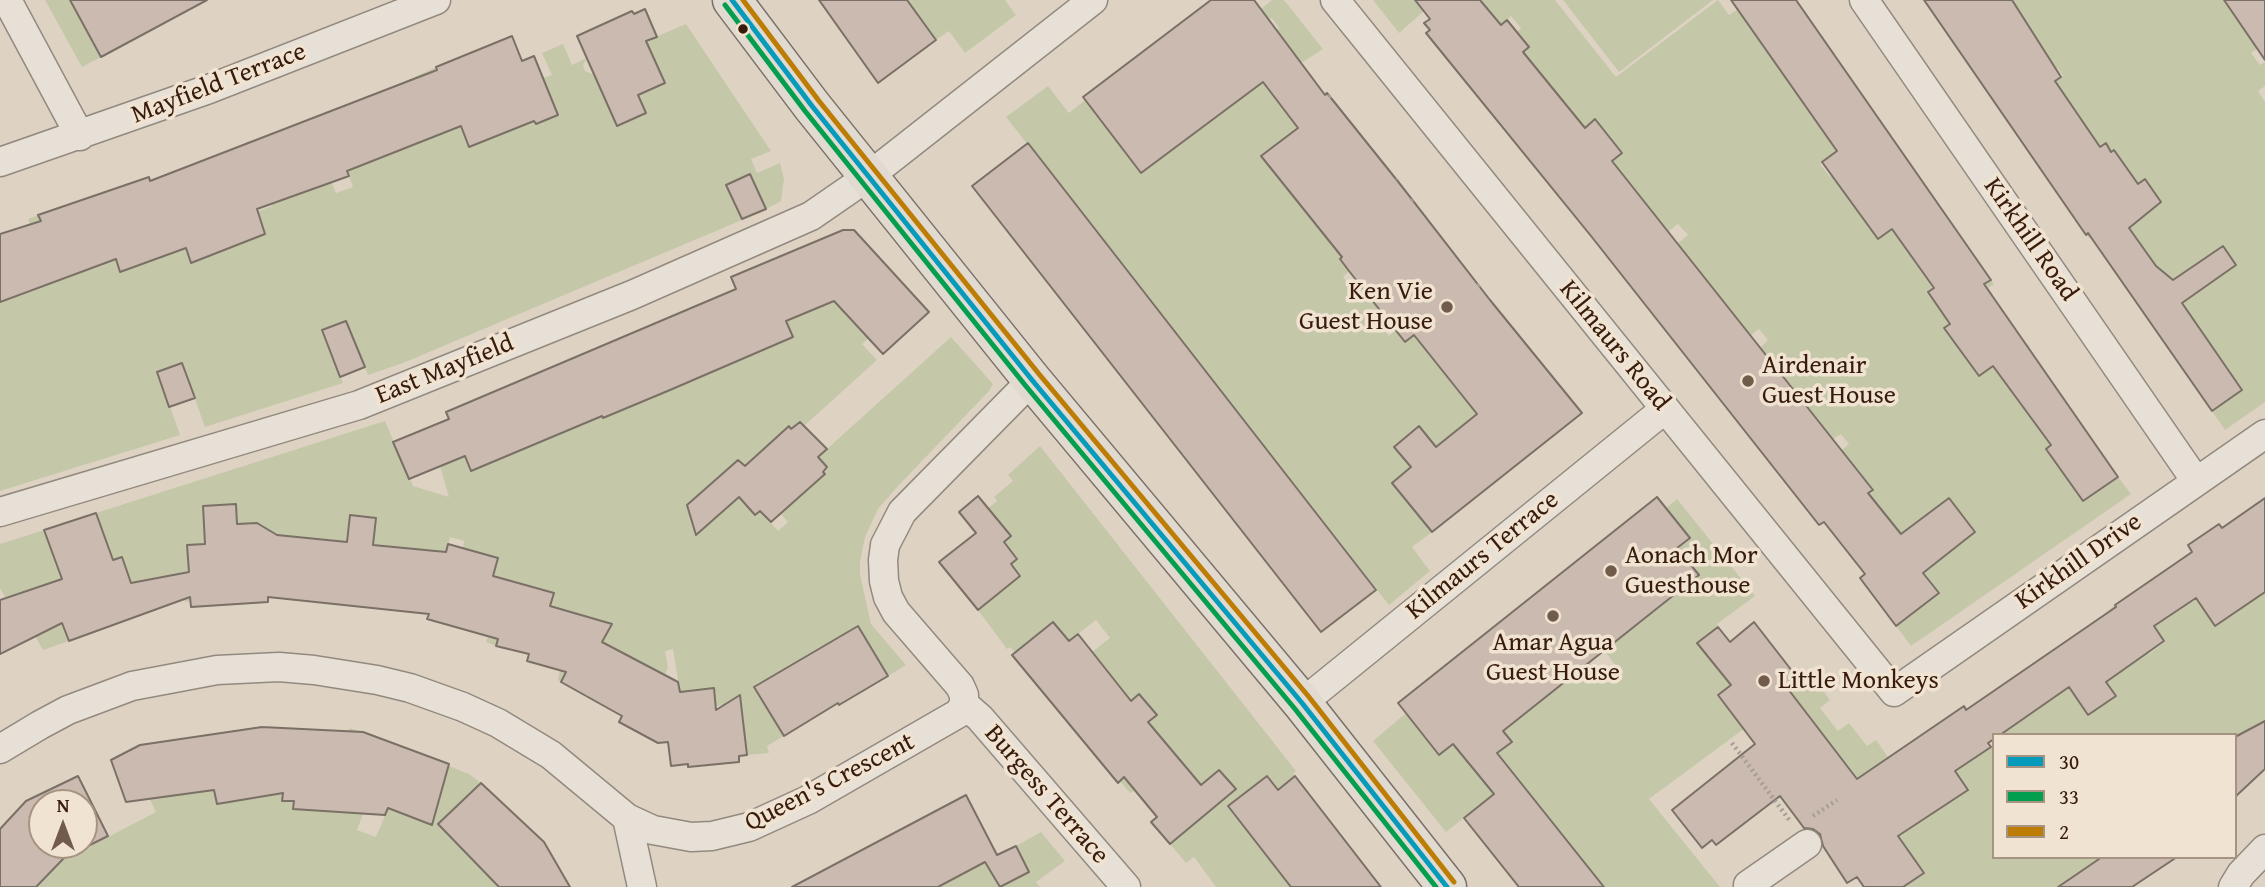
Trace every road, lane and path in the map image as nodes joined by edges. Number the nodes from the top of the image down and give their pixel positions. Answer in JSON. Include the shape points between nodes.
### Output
{"nodes":[{"id":1,"x":7,"y":0,"type":"edge"},
{"id":2,"x":436,"y":0,"type":"edge"},
{"id":3,"x":732,"y":0,"type":"edge"},
{"id":4,"x":1093,"y":0,"type":"edge"},
{"id":5,"x":1335,"y":0,"type":"edge"},
{"id":6,"x":1864,"y":0,"type":"edge"},
{"id":7,"x":79,"y":136,"type":"junction"},
{"id":8,"x":0,"y":162,"type":"edge"},
{"id":9,"x":869,"y":176,"type":"junction"},
{"id":10,"x":1032,"y":380,"type":"junction"},
{"id":11,"x":1665,"y":408,"type":"junction"},
{"id":12,"x":2265,"y":434,"type":"edge"},
{"id":13,"x":2196,"y":481,"type":"junction"},
{"id":14,"x":0,"y":512,"type":"edge"},
{"id":15,"x":1894,"y":692,"type":"joint"},
{"id":16,"x":1302,"y":703,"type":"junction"},
{"id":17,"x":964,"y":704,"type":"junction"},
{"id":18,"x":1732,"y":743,"type":"dead end"},
{"id":19,"x":0,"y":750,"type":"edge"},
{"id":20,"x":627,"y":818,"type":"junction"},
{"id":21,"x":1807,"y":844,"type":"joint"},
{"id":22,"x":2265,"y":849,"type":"edge"},
{"id":23,"x":1778,"y":878,"type":"edge"},
{"id":24,"x":1748,"y":885,"type":"edge"},
{"id":25,"x":642,"y":887,"type":"edge"},
{"id":26,"x":1126,"y":887,"type":"edge"},
{"id":27,"x":1447,"y":887,"type":"edge"},
{"id":28,"x":2233,"y":887,"type":"edge"}],
"edges":[{"from":1,"to":7,"type":"street"},
{"from":2,"to":7,"type":"street","name":"Mayfield Terrace"},
{"from":3,"to":9,"type":"main road"},
{"from":4,"to":9,"type":"street","name":"East Mayfield"},
{"from":5,"to":11,"type":"street","name":"Kilmaurs Road"},
{"from":6,"to":13,"type":"street","name":"Kirkhill Road"},
{"from":7,"to":8,"type":"street","name":"Mayfield Terrace"},
{"from":9,"to":10,"type":"main road"},
{"from":9,"to":14,"type":"street","name":"East Mayfield","via":[[811,216],[632,295],[359,405]]},
{"from":10,"to":16,"type":"main road"},
{"from":10,"to":17,"type":"street","via":[[902,512],[885,545],[888,597],[960,686]]},
{"from":11,"to":15,"type":"street","name":"Kilmaurs Road"},
{"from":11,"to":16,"type":"street","name":"Kilmaurs Terrace"},
{"from":12,"to":13,"type":"street","name":"Kirkhill Drive"},
{"from":13,"to":15,"type":"street","name":"Kirkhill Drive"},
{"from":16,"to":27,"type":"main road"},
{"from":17,"to":20,"type":"street","name":"Queen's Crescent","via":[[960,713],[878,761],[749,827],[691,836],[653,830]]},
{"from":17,"to":26,"type":"street","name":"Burgess Terrace"},
{"from":18,"to":21,"type":"path"},
{"from":19,"to":20,"type":"street","name":"Queen's Crescent","via":[[68,710],[132,686],[217,670],[314,670],[410,688],[498,723],[551,755]]},
{"from":20,"to":25,"type":"street"},
{"from":21,"to":23,"type":"street"},
{"from":22,"to":28,"type":"street"},
{"from":23,"to":24,"type":"street"}]}
